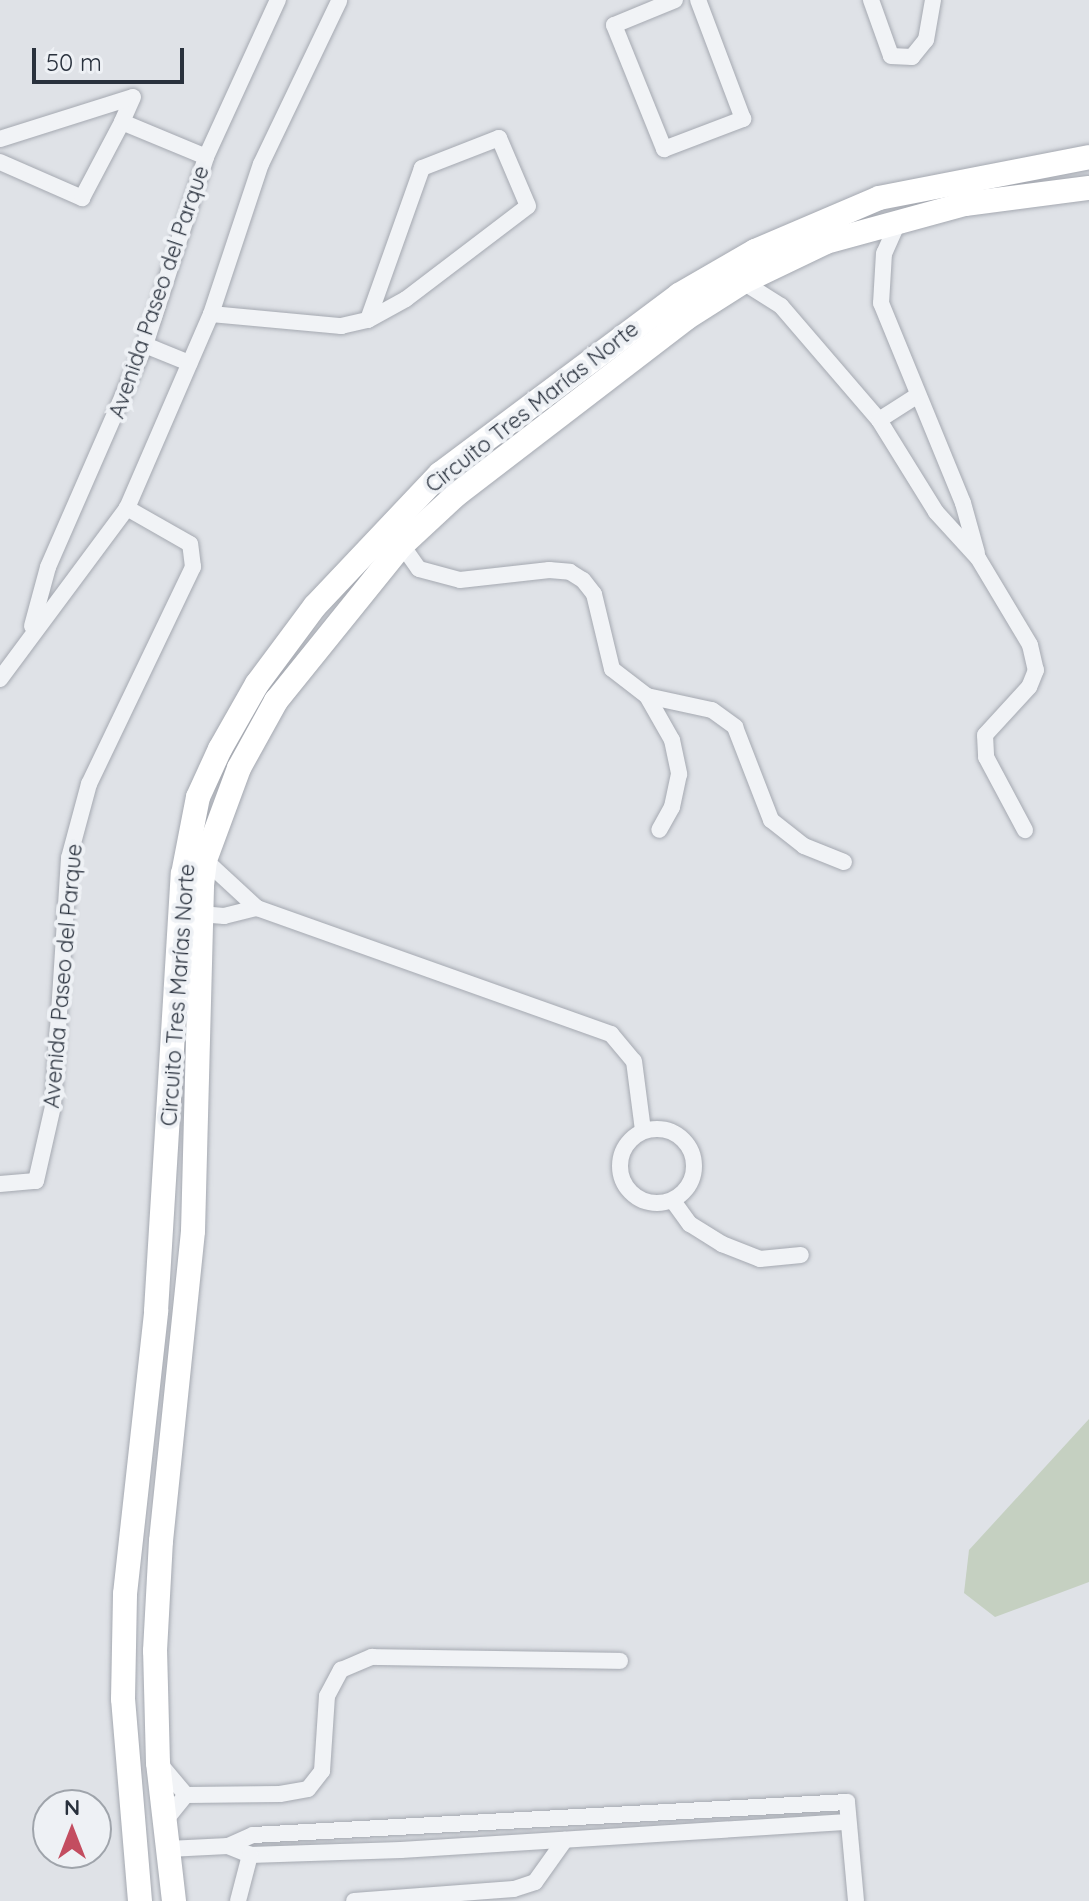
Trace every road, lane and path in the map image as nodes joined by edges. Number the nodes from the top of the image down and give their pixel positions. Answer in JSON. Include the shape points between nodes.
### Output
{"nodes":[{"id":1,"x":278,"y":0,"type":"edge"},
{"id":2,"x":338,"y":0,"type":"edge"},
{"id":3,"x":352,"y":0,"type":"edge"},
{"id":4,"x":675,"y":0,"type":"edge"},
{"id":5,"x":698,"y":0,"type":"edge"},
{"id":6,"x":871,"y":0,"type":"edge"},
{"id":7,"x":933,"y":0,"type":"edge"},
{"id":8,"x":655,"y":3,"type":"edge"},
{"id":9,"x":122,"y":122,"type":"junction"},
{"id":10,"x":0,"y":139,"type":"edge"},
{"id":11,"x":206,"y":157,"type":"junction"},
{"id":12,"x":1089,"y":157,"type":"edge"},
{"id":13,"x":0,"y":162,"type":"edge"},
{"id":14,"x":1088,"y":188,"type":"edge"},
{"id":15,"x":899,"y":220,"type":"junction"},
{"id":16,"x":743,"y":282,"type":"junction"},
{"id":17,"x":211,"y":314,"type":"junction"},
{"id":18,"x":368,"y":320,"type":"junction"},
{"id":19,"x":145,"y":345,"type":"junction"},
{"id":20,"x":189,"y":363,"type":"junction"},
{"id":21,"x":918,"y":395,"type":"junction"},
{"id":22,"x":879,"y":420,"type":"junction"},
{"id":23,"x":440,"y":474,"type":"junction"},
{"id":24,"x":456,"y":495,"type":"junction"},
{"id":25,"x":127,"y":508,"type":"junction"},
{"id":26,"x":402,"y":545,"type":"junction"},
{"id":27,"x":978,"y":558,"type":"junction"},
{"id":28,"x":30,"y":632,"type":"junction"},
{"id":29,"x":0,"y":679,"type":"edge"},
{"id":30,"x":647,"y":696,"type":"junction"},
{"id":31,"x":659,"y":830,"type":"dead end"},
{"id":32,"x":1025,"y":830,"type":"dead end"},
{"id":33,"x":205,"y":860,"type":"junction"},
{"id":34,"x":844,"y":862,"type":"dead end"},
{"id":35,"x":257,"y":908,"type":"junction"},
{"id":36,"x":200,"y":914,"type":"junction"},
{"id":37,"x":643,"y":1130,"type":"junction"},
{"id":38,"x":0,"y":1184,"type":"edge"},
{"id":39,"x":673,"y":1201,"type":"junction"},
{"id":40,"x":801,"y":1255,"type":"dead end"},
{"id":41,"x":620,"y":1661,"type":"dead end"},
{"id":42,"x":158,"y":1763,"type":"junction"},
{"id":43,"x":186,"y":1795,"type":"junction"},
{"id":44,"x":581,"y":1813,"type":"junction"},
{"id":45,"x":164,"y":1822,"type":"junction"},
{"id":46,"x":848,"y":1822,"type":"junction"},
{"id":47,"x":584,"y":1838,"type":"junction"},
{"id":48,"x":565,"y":1840,"type":"junction"},
{"id":49,"x":228,"y":1846,"type":"junction"},
{"id":50,"x":168,"y":1849,"type":"junction"},
{"id":51,"x":250,"y":1855,"type":"junction"},
{"id":52,"x":140,"y":1901,"type":"edge"},
{"id":53,"x":174,"y":1901,"type":"edge"},
{"id":54,"x":238,"y":1901,"type":"edge"},
{"id":55,"x":354,"y":1901,"type":"edge"},
{"id":56,"x":856,"y":1901,"type":"edge"}],
"edges":[{"from":1,"to":11,"type":"street","name":"Avenida Paseo del Parque"},
{"from":2,"to":3,"type":"street"},
{"from":2,"to":17,"type":"street","name":"Avenida Paseo del Parque","via":[[261,164]]},
{"from":4,"to":8,"type":"street"},
{"from":5,"to":8,"type":"street","via":[[743,119],[664,149],[614,25]]},
{"from":6,"to":7,"type":"street","via":[[891,56],[912,57],[926,40]]},
{"from":9,"to":10,"type":"street","via":[[133,97]]},
{"from":9,"to":11,"type":"street"},
{"from":9,"to":13,"type":"street","via":[[82,198]]},
{"from":11,"to":19,"type":"street","name":"Avenida Paseo del Parque"},
{"from":12,"to":14,"type":"street"},
{"from":12,"to":23,"type":"street","name":"Circuito Tres Marías Norte","via":[[879,198],[755,251],[679,295]]},
{"from":14,"to":15,"type":"street","name":"Circuito Tres Marías Norte","via":[[965,204]]},
{"from":15,"to":16,"type":"street","name":"Circuito Tres Marías Norte","via":[[826,242]]},
{"from":15,"to":21,"type":"street","via":[[884,253],[881,303]]},
{"from":16,"to":22,"type":"street","via":[[781,306]]},
{"from":16,"to":24,"type":"street","name":"Circuito Tres Marías Norte","via":[[685,319]]},
{"from":17,"to":18,"type":"street","via":[[326,326]]},
{"from":17,"to":20,"type":"street","name":"Avenida Paseo del Parque"},
{"from":18,"to":18,"type":"street","via":[[406,299],[528,206],[499,138],[422,168]]},
{"from":19,"to":20,"type":"street"},
{"from":19,"to":28,"type":"street","name":"Avenida Paseo del Parque","via":[[48,567]]},
{"from":20,"to":25,"type":"street","name":"Avenida Paseo del Parque"},
{"from":21,"to":22,"type":"street"},
{"from":21,"to":27,"type":"street","via":[[963,503]]},
{"from":22,"to":27,"type":"street","via":[[936,512]]},
{"from":23,"to":24,"type":"street"},
{"from":23,"to":52,"type":"street","name":"Circuito Tres Marías Norte","via":[[315,606],[257,684],[198,797],[183,874],[156,1311],[125,1594],[123,1699]]},
{"from":24,"to":26,"type":"street","name":"Circuito Tres Marías Norte"},
{"from":25,"to":28,"type":"street","name":"Avenida Paseo del Parque"},
{"from":25,"to":38,"type":"street","name":"Avenida Paseo del Parque","via":[[190,544],[193,567],[89,784],[69,858],[53,1106],[36,1181]]},
{"from":26,"to":30,"type":"street","via":[[419,569],[460,580],[570,572],[594,594],[612,669]]},
{"from":26,"to":33,"type":"street","name":"Circuito Tres Marías Norte","via":[[276,701],[239,768]]},
{"from":27,"to":32,"type":"street","via":[[1030,645],[1036,670],[1029,687],[985,735],[986,757]]},
{"from":28,"to":29,"type":"street","name":"Avenida Paseo del Parque"},
{"from":30,"to":31,"type":"street","via":[[672,740],[679,774],[672,807]]},
{"from":30,"to":34,"type":"street","via":[[712,710],[735,727],[771,820],[804,846]]},
{"from":33,"to":35,"type":"street"},
{"from":33,"to":36,"type":"street","name":"Circuito Tres Marías Norte"},
{"from":35,"to":36,"type":"street","via":[[224,916]]},
{"from":35,"to":37,"type":"street","via":[[611,1034],[634,1061]]},
{"from":36,"to":42,"type":"street","name":"Circuito Tres Marías Norte","via":[[193,1231],[161,1541],[155,1651]]},
{"from":37,"to":39,"type":"street","via":[[672,1130],[692,1151],[693,1180]]},
{"from":37,"to":39,"type":"street","via":[[621,1151],[621,1181],[643,1202]]},
{"from":39,"to":40,"type":"street","via":[[690,1224],[722,1244],[760,1259]]},
{"from":41,"to":43,"type":"street","via":[[372,1657],[341,1670],[327,1696],[322,1771],[308,1789]]},
{"from":42,"to":43,"type":"street"},
{"from":42,"to":45,"type":"street","name":"Circuito Tres Marías Norte"},
{"from":43,"to":45,"type":"street"},
{"from":44,"to":46,"type":"street","via":[[847,1802]]},
{"from":44,"to":47,"type":"street"},
{"from":44,"to":49,"type":"street","via":[[253,1835]]},
{"from":45,"to":50,"type":"street","name":"Circuito Tres Marías Norte"},
{"from":46,"to":47,"type":"street"},
{"from":46,"to":56,"type":"street"},
{"from":47,"to":48,"type":"street"},
{"from":48,"to":51,"type":"street"},
{"from":48,"to":55,"type":"street","via":[[535,1882],[514,1889]]},
{"from":49,"to":50,"type":"street"},
{"from":49,"to":51,"type":"street"},
{"from":50,"to":53,"type":"street","name":"Circuito Tres Marías Norte"},
{"from":51,"to":54,"type":"street"}]}
